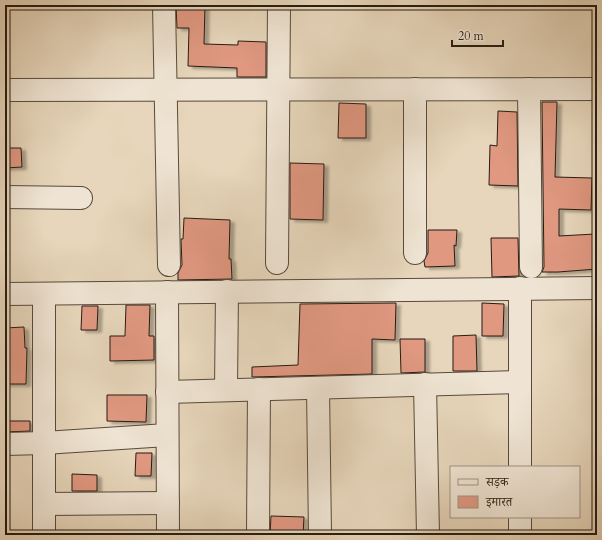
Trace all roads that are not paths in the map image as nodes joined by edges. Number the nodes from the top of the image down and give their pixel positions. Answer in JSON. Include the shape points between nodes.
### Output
{"nodes":[{"id":1,"x":164,"y":5,"type":"edge"},
{"id":2,"x":279,"y":5,"type":"edge"},
{"id":3,"x":415,"y":89,"type":"junction"},
{"id":4,"x":529,"y":89,"type":"junction"},
{"id":5,"x":597,"y":89,"type":"edge"},
{"id":6,"x":5,"y":90,"type":"edge"},
{"id":7,"x":166,"y":90,"type":"junction"},
{"id":8,"x":278,"y":90,"type":"junction"},
{"id":9,"x":5,"y":197,"type":"edge"},
{"id":10,"x":81,"y":198,"type":"dead end"},
{"id":11,"x":415,"y":253,"type":"dead end"},
{"id":12,"x":277,"y":263,"type":"dead end"},
{"id":13,"x":169,"y":265,"type":"dead end"},
{"id":14,"x":531,"y":267,"type":"dead end"},
{"id":15,"x":520,"y":288,"type":"junction"},
{"id":16,"x":597,"y":288,"type":"edge"},
{"id":17,"x":227,"y":291,"type":"junction"},
{"id":18,"x":167,"y":292,"type":"junction"},
{"id":19,"x":5,"y":294,"type":"edge"},
{"id":20,"x":44,"y":294,"type":"junction"},
{"id":21,"x":520,"y":382,"type":"junction"},
{"id":22,"x":425,"y":384,"type":"junction"},
{"id":23,"x":318,"y":388,"type":"junction"},
{"id":24,"x":259,"y":389,"type":"junction"},
{"id":25,"x":226,"y":390,"type":"junction"},
{"id":26,"x":168,"y":392,"type":"junction"},
{"id":27,"x":167,"y":436,"type":"junction"},
{"id":28,"x":44,"y":443,"type":"junction"},
{"id":29,"x":5,"y":444,"type":"edge"},
{"id":30,"x":520,"y":466,"type":"edge"},
{"id":31,"x":168,"y":503,"type":"junction"},
{"id":32,"x":44,"y":504,"type":"junction"},
{"id":33,"x":520,"y":518,"type":"edge"},
{"id":34,"x":44,"y":535,"type":"edge"},
{"id":35,"x":168,"y":535,"type":"edge"},
{"id":36,"x":258,"y":535,"type":"edge"},
{"id":37,"x":320,"y":535,"type":"edge"},
{"id":38,"x":428,"y":535,"type":"edge"},
{"id":39,"x":520,"y":535,"type":"edge"}],
"edges":[{"from":1,"to":7,"type":"street"},
{"from":2,"to":8,"type":"street"},
{"from":3,"to":4,"type":"street"},
{"from":3,"to":8,"type":"street"},
{"from":3,"to":11,"type":"street"},
{"from":4,"to":5,"type":"street"},
{"from":4,"to":14,"type":"street"},
{"from":6,"to":7,"type":"street"},
{"from":7,"to":8,"type":"street"},
{"from":7,"to":13,"type":"street"},
{"from":8,"to":12,"type":"street"},
{"from":9,"to":10,"type":"street"},
{"from":15,"to":16,"type":"street"},
{"from":15,"to":17,"type":"street"},
{"from":15,"to":21,"type":"street"},
{"from":17,"to":18,"type":"street"},
{"from":17,"to":25,"type":"street"},
{"from":18,"to":20,"type":"street"},
{"from":18,"to":26,"type":"street"},
{"from":19,"to":20,"type":"street"},
{"from":20,"to":28,"type":"street"},
{"from":21,"to":22,"type":"street"},
{"from":21,"to":30,"type":"street"},
{"from":22,"to":23,"type":"street"},
{"from":22,"to":38,"type":"street"},
{"from":23,"to":24,"type":"street"},
{"from":23,"to":37,"type":"street"},
{"from":24,"to":25,"type":"street"},
{"from":24,"to":36,"type":"street"},
{"from":25,"to":26,"type":"street"},
{"from":26,"to":27,"type":"street"},
{"from":27,"to":28,"type":"street"},
{"from":27,"to":31,"type":"street"},
{"from":28,"to":29,"type":"street"},
{"from":28,"to":32,"type":"street"},
{"from":31,"to":32,"type":"street"},
{"from":31,"to":35,"type":"street"},
{"from":32,"to":34,"type":"street"},
{"from":33,"to":39,"type":"street"}]}
